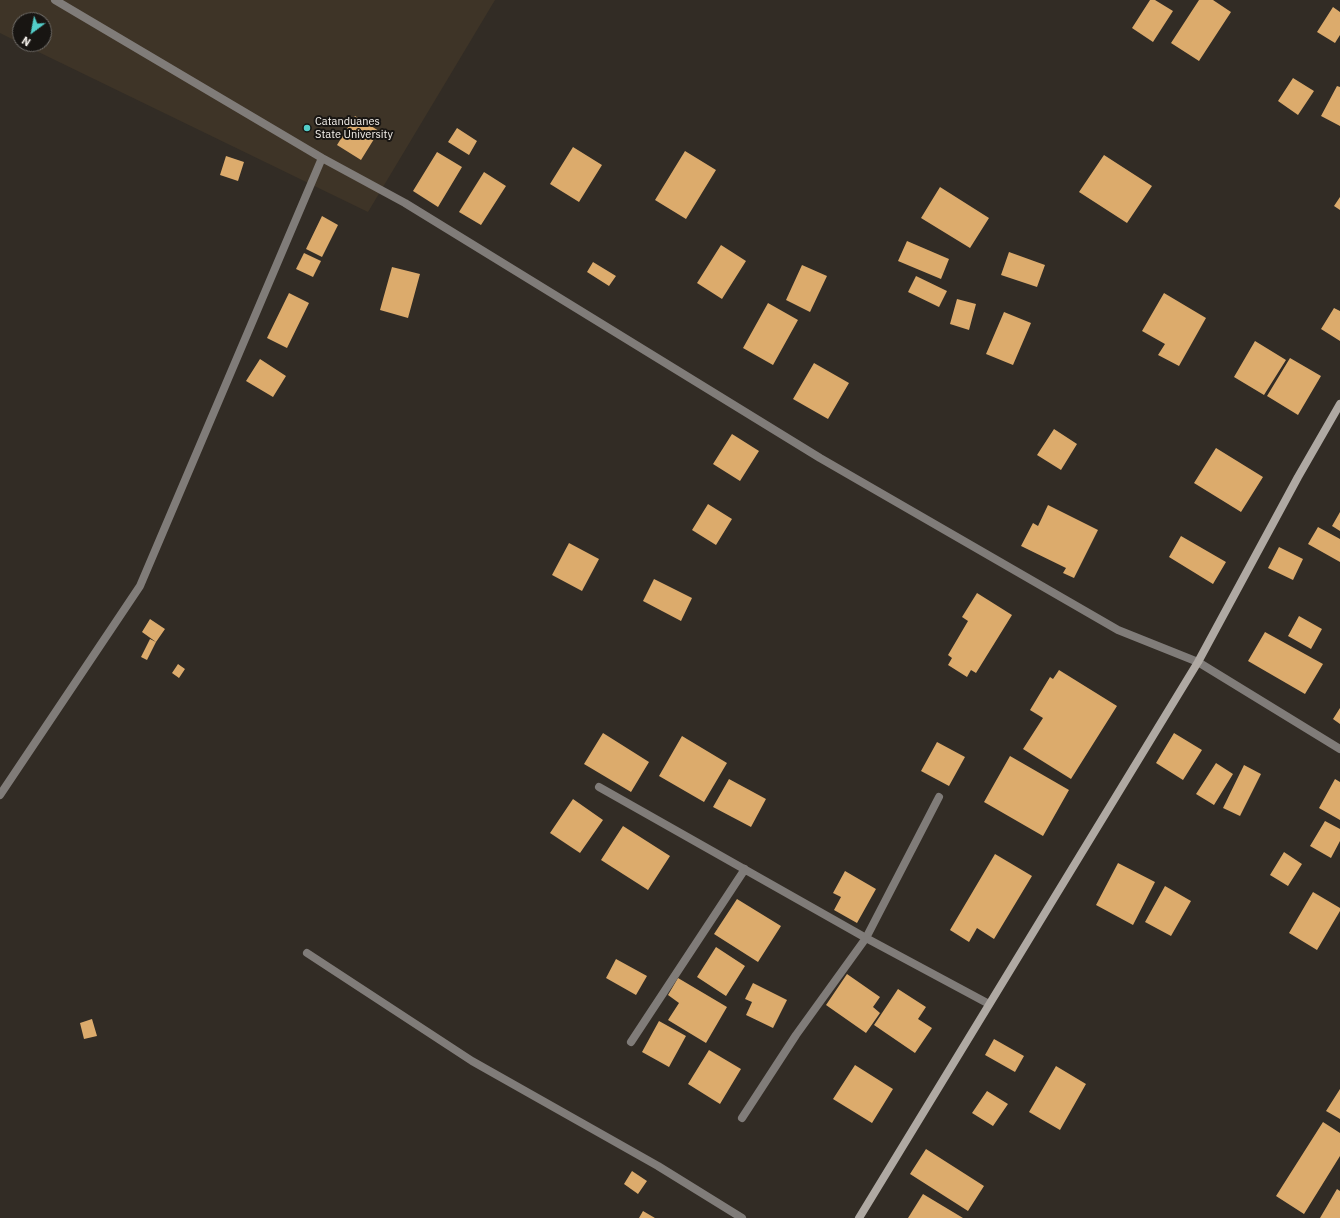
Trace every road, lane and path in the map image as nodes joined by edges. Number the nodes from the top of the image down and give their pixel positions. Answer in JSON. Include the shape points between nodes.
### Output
{"nodes":[{"id":1,"x":55,"y":0,"type":"edge"},
{"id":2,"x":322,"y":158,"type":"junction"},
{"id":3,"x":1340,"y":404,"type":"edge"},
{"id":4,"x":1198,"y":662,"type":"junction"},
{"id":5,"x":1340,"y":749,"type":"edge"},
{"id":6,"x":599,"y":787,"type":"dead end"},
{"id":7,"x":0,"y":794,"type":"edge"},
{"id":8,"x":939,"y":797,"type":"dead end"},
{"id":9,"x":745,"y":869,"type":"junction"},
{"id":10,"x":866,"y":938,"type":"junction"},
{"id":11,"x":307,"y":953,"type":"dead end"},
{"id":12,"x":989,"y":1004,"type":"junction"},
{"id":13,"x":631,"y":1042,"type":"dead end"},
{"id":14,"x":742,"y":1118,"type":"dead end"},
{"id":15,"x":742,"y":1218,"type":"edge"},
{"id":16,"x":859,"y":1218,"type":"edge"}],
"edges":[{"from":1,"to":2,"type":"street"},
{"from":2,"to":4,"type":"street","via":[[405,203],[826,462],[1118,630]]},
{"from":2,"to":7,"type":"street","via":[[140,586]]},
{"from":3,"to":4,"type":"street"},
{"from":4,"to":5,"type":"street"},
{"from":4,"to":12,"type":"street"},
{"from":6,"to":9,"type":"street"},
{"from":8,"to":10,"type":"street"},
{"from":9,"to":10,"type":"street"},
{"from":9,"to":13,"type":"street"},
{"from":10,"to":12,"type":"street"},
{"from":10,"to":14,"type":"street","via":[[796,1035]]},
{"from":11,"to":15,"type":"street","via":[[472,1061],[658,1166]]},
{"from":12,"to":16,"type":"street"}]}
